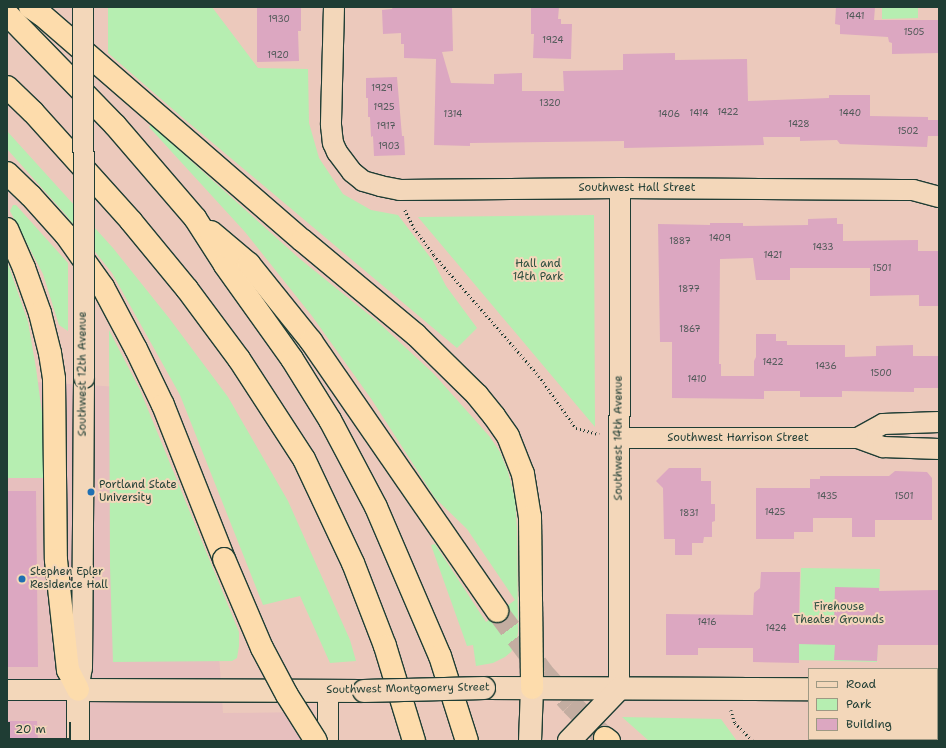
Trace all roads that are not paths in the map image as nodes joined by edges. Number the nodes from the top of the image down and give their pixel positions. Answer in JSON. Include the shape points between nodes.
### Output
{"nodes":[{"id":1,"x":30,"y":7,"type":"edge"},
{"id":2,"x":83,"y":7,"type":"edge"},
{"id":3,"x":334,"y":7,"type":"edge"},
{"id":4,"x":7,"y":14,"type":"edge"},
{"id":5,"x":7,"y":87,"type":"edge"},
{"id":6,"x":7,"y":173,"type":"edge"},
{"id":7,"x":620,"y":188,"type":"junction"},
{"id":8,"x":939,"y":196,"type":"edge"},
{"id":9,"x":195,"y":218,"type":"junction"},
{"id":10,"x":7,"y":229,"type":"edge"},
{"id":11,"x":939,"y":422,"type":"edge"},
{"id":12,"x":619,"y":438,"type":"junction"},
{"id":13,"x":858,"y":438,"type":"junction"},
{"id":14,"x":939,"y":449,"type":"edge"},
{"id":15,"x":497,"y":611,"type":"tunnel mouth"},
{"id":16,"x":532,"y":688,"type":"junction"},
{"id":17,"x":619,"y":689,"type":"junction"},
{"id":18,"x":808,"y":689,"type":"edge"},
{"id":19,"x":7,"y":690,"type":"edge"},
{"id":20,"x":78,"y":690,"type":"junction"},
{"id":21,"x":328,"y":690,"type":"junction"},
{"id":22,"x":78,"y":741,"type":"edge"},
{"id":23,"x":316,"y":741,"type":"edge"},
{"id":24,"x":328,"y":741,"type":"edge"},
{"id":25,"x":414,"y":741,"type":"edge"},
{"id":26,"x":467,"y":741,"type":"edge"},
{"id":27,"x":530,"y":741,"type":"edge"},
{"id":28,"x":569,"y":741,"type":"edge"}],
"edges":[{"from":1,"to":16,"type":"highway","via":[[416,335],[477,395],[494,416],[508,436],[523,474],[530,517]]},
{"from":2,"to":20,"type":"street","name":"Southwest 12th Avenue","bridge":true,"via":[[82,668]]},
{"from":3,"to":7,"type":"street","name":"Southwest Hall Street","via":[[332,134],[337,152],[352,172],[363,180],[400,190]]},
{"from":4,"to":9,"type":"highway","via":[[115,125]]},
{"from":5,"to":25,"type":"highway","via":[[131,220],[187,289],[239,359],[304,459],[353,563],[385,646]]},
{"from":6,"to":23,"type":"highway","bridge":true,"via":[[66,235],[103,287],[162,405],[262,648]]},
{"from":7,"to":8,"type":"street","name":"Southwest Hall Street","via":[[913,190]]},
{"from":7,"to":12,"type":"street","name":"Southwest 14th Avenue"},
{"from":9,"to":15,"type":"highway","via":[[249,264],[311,341]]},
{"from":9,"to":26,"type":"highway","via":[[225,266],[292,358],[358,471],[440,656]]},
{"from":10,"to":20,"type":"highway","via":[[40,313],[50,353],[54,379],[56,560],[68,670]]},
{"from":11,"to":13,"type":"street","name":"Southwest Harrison Street","via":[[883,424]]},
{"from":12,"to":13,"type":"street","name":"Southwest Harrison Street"},
{"from":12,"to":17,"type":"street","name":"Southwest 14th Avenue"},
{"from":13,"to":14,"type":"street","name":"Southwest Harrison Street","via":[[883,447]]},
{"from":16,"to":17,"type":"street","name":"Southwest Montgomery Street"},
{"from":16,"to":21,"type":"street","name":"Southwest Montgomery Street","bridge":true},
{"from":16,"to":27,"type":"street"},
{"from":17,"to":18,"type":"street","name":"Southwest Montgomery Street"},
{"from":17,"to":28,"type":"street"},
{"from":19,"to":20,"type":"street","name":"Southwest Montgomery Street"},
{"from":20,"to":21,"type":"street","name":"Southwest Montgomery Street"},
{"from":20,"to":22,"type":"street","name":"Southwest 12th Avenue"},
{"from":21,"to":24,"type":"street"}]}
